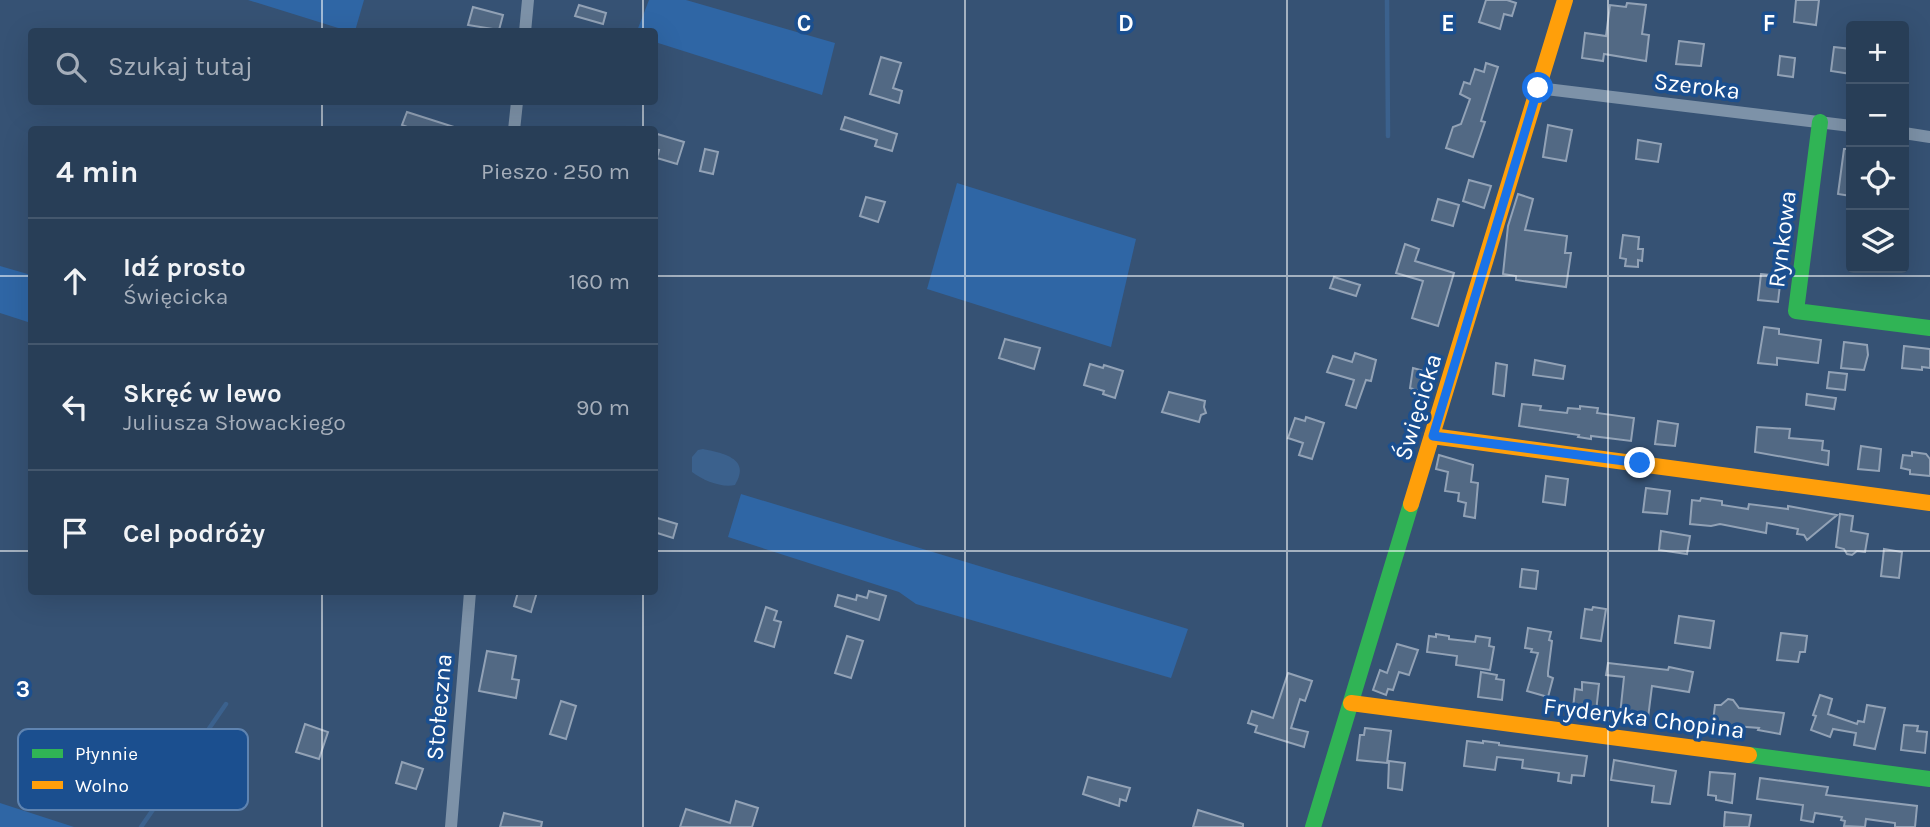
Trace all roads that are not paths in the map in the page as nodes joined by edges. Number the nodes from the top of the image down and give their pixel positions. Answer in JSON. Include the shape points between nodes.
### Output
{"nodes":[{"id":1,"x":528,"y":0,"type":"edge"},
{"id":2,"x":1565,"y":0,"type":"edge"},
{"id":3,"x":525,"y":28,"type":"edge"},
{"id":4,"x":1538,"y":88,"type":"junction"},
{"id":5,"x":517,"y":105,"type":"edge"},
{"id":6,"x":1820,"y":122,"type":"junction"},
{"id":7,"x":1846,"y":125,"type":"edge"},
{"id":8,"x":514,"y":126,"type":"edge"},
{"id":9,"x":1909,"y":134,"type":"edge"},
{"id":10,"x":1930,"y":137,"type":"edge"},
{"id":11,"x":1930,"y":328,"type":"edge"},
{"id":12,"x":1433,"y":436,"type":"junction"},
{"id":13,"x":1930,"y":503,"type":"edge"},
{"id":14,"x":470,"y":595,"type":"edge"},
{"id":15,"x":1351,"y":703,"type":"junction"},
{"id":16,"x":1930,"y":779,"type":"edge"},
{"id":17,"x":451,"y":827,"type":"edge"},
{"id":18,"x":1313,"y":827,"type":"edge"}],
"edges":[{"from":1,"to":3,"type":"street"},
{"from":2,"to":4,"type":"street","name":"Święcicka"},
{"from":4,"to":6,"type":"street","name":"Szeroka"},
{"from":4,"to":12,"type":"street","name":"Święcicka"},
{"from":5,"to":8,"type":"street"},
{"from":6,"to":7,"type":"street","name":"Szeroka"},
{"from":6,"to":11,"type":"street","name":"Rynkowa","via":[[1796,311]]},
{"from":9,"to":10,"type":"street"},
{"from":12,"to":13,"type":"street"},
{"from":12,"to":15,"type":"street","name":"Święcicka"},
{"from":14,"to":17,"type":"street","name":"Stołeczna"},
{"from":15,"to":16,"type":"street","name":"Fryderyka Chopina"},
{"from":15,"to":18,"type":"street","name":"Święcicka"}]}
